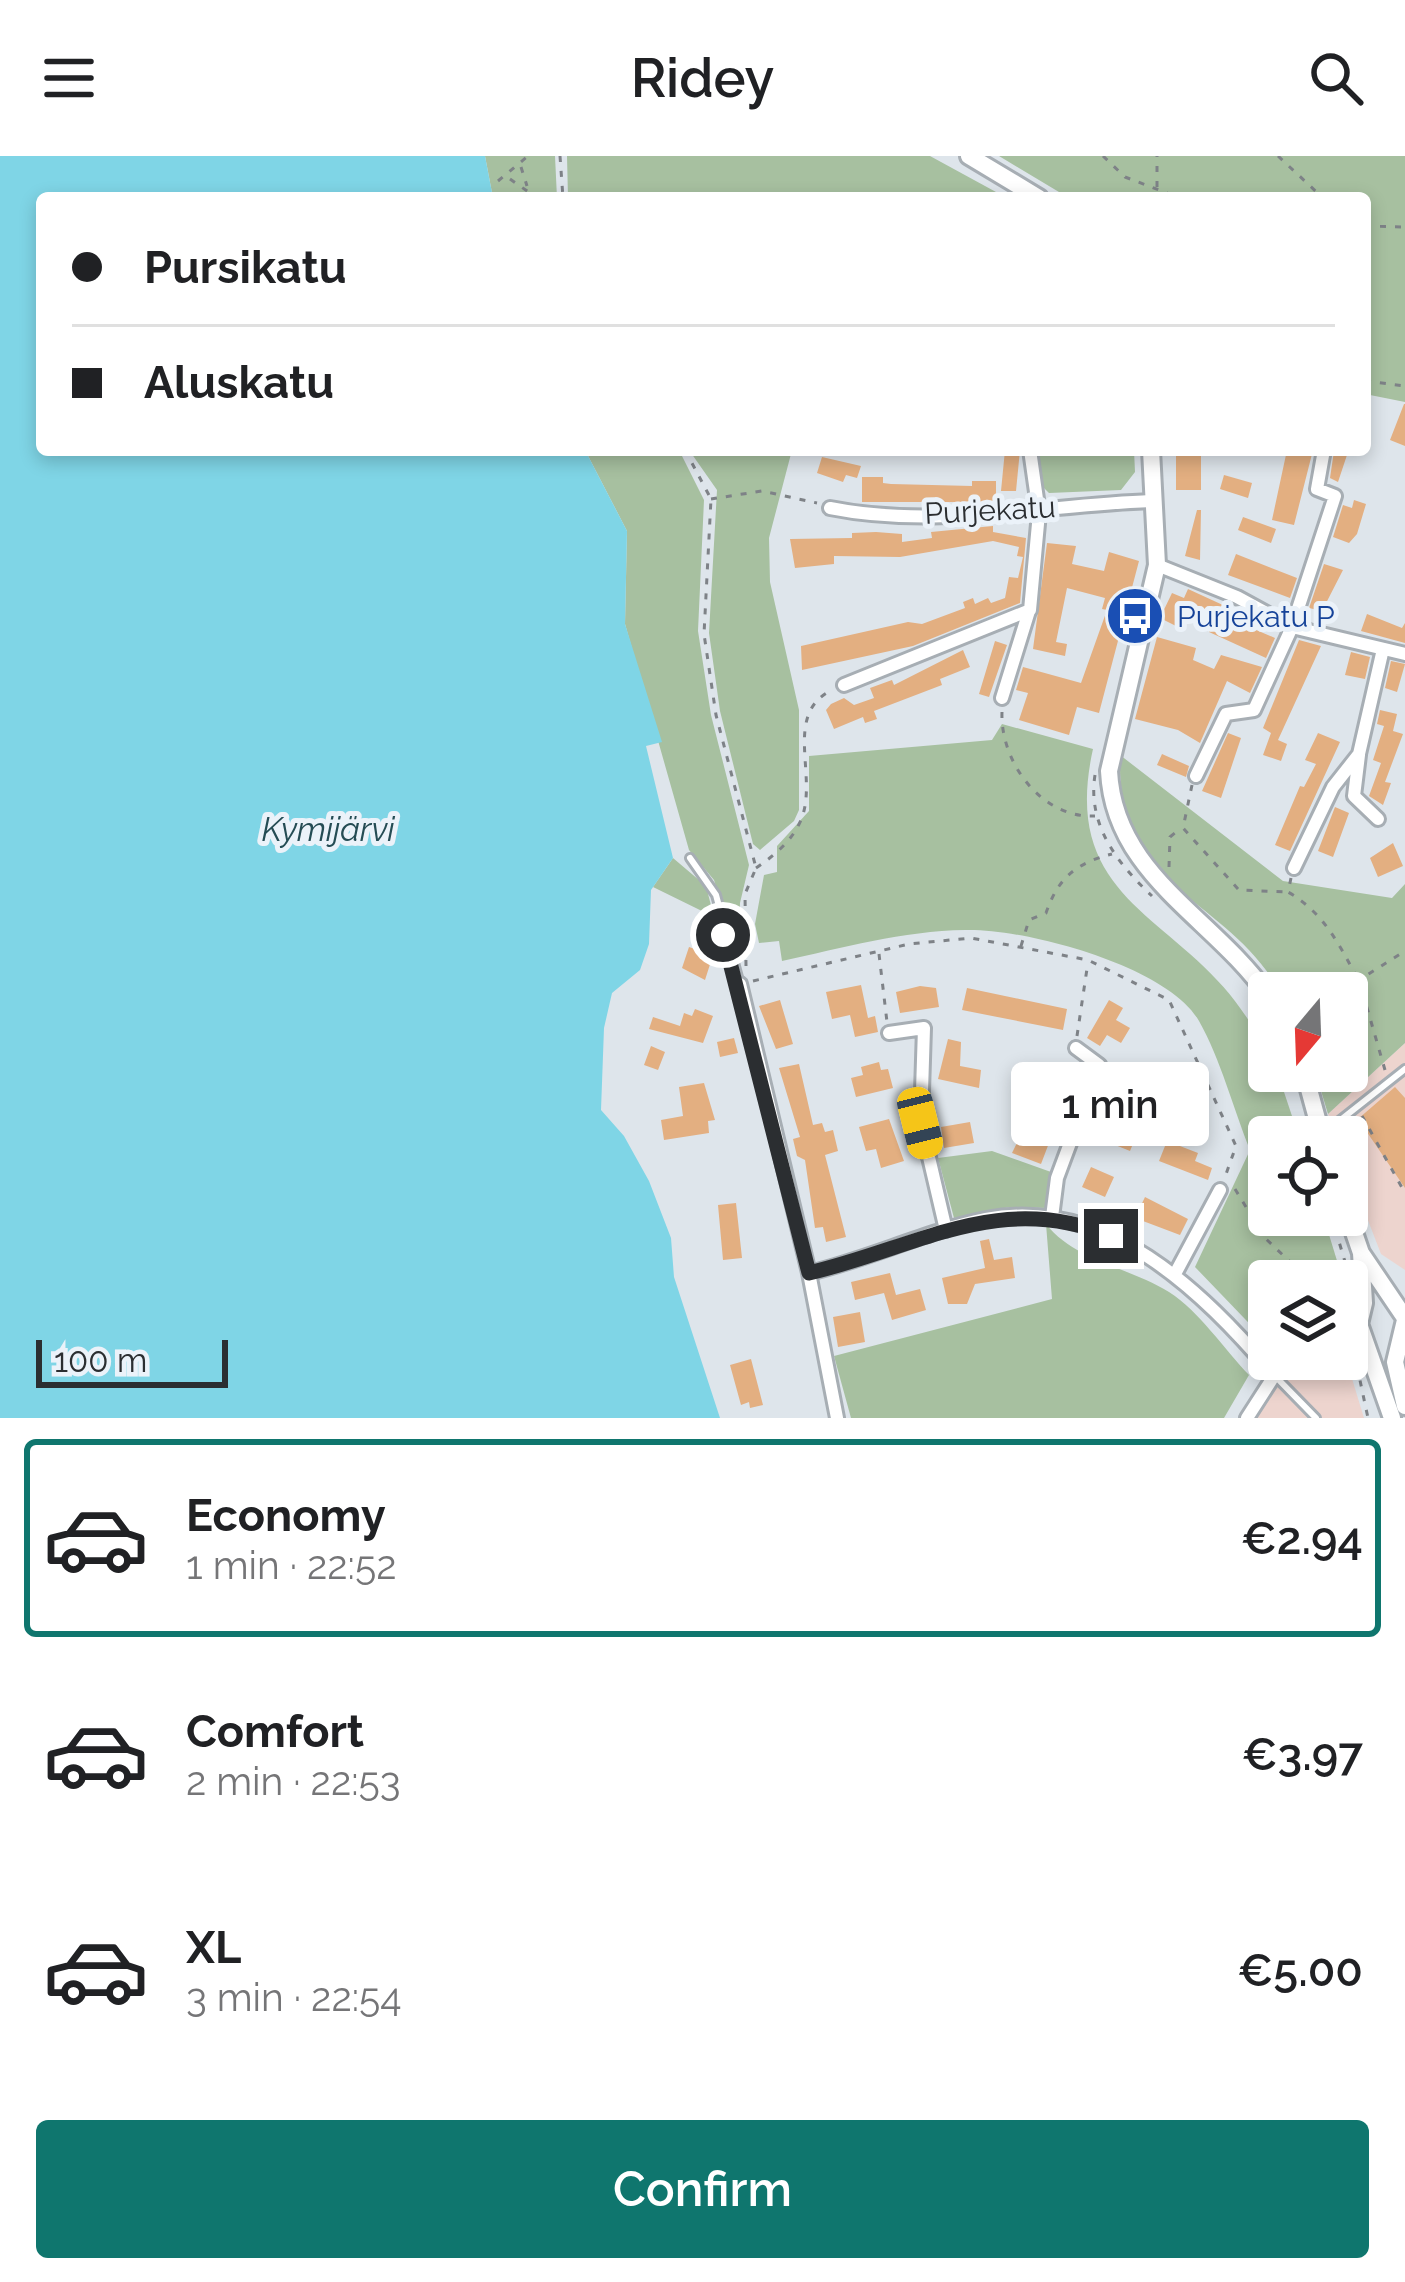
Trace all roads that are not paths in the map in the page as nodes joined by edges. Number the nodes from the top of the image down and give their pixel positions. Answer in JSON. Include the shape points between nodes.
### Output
{"nodes":[{"id":1,"x":969,"y":156,"type":"edge"},
{"id":2,"x":1029,"y":192,"type":"edge"},
{"id":3,"x":1031,"y":456,"type":"edge"},
{"id":4,"x":1151,"y":456,"type":"edge"},
{"id":5,"x":1323,"y":456,"type":"edge"},
{"id":6,"x":1151,"y":501,"type":"junction"},
{"id":7,"x":1038,"y":506,"type":"junction"},
{"id":8,"x":830,"y":508,"type":"road end"},
{"id":9,"x":1157,"y":565,"type":"junction"},
{"id":10,"x":1030,"y":610,"type":"junction"},
{"id":11,"x":1292,"y":627,"type":"junction"},
{"id":12,"x":1383,"y":650,"type":"junction"},
{"id":13,"x":1405,"y":654,"type":"edge"},
{"id":14,"x":844,"y":685,"type":"road end"},
{"id":15,"x":1002,"y":698,"type":"road end"},
{"id":16,"x":1359,"y":754,"type":"junction"},
{"id":17,"x":1196,"y":776,"type":"road end"},
{"id":18,"x":1378,"y":819,"type":"dead end"},
{"id":19,"x":690,"y":858,"type":"dead end"},
{"id":20,"x":1294,"y":868,"type":"road end"},
{"id":21,"x":1248,"y":974,"type":"edge"},
{"id":22,"x":740,"y":984,"type":"joint"},
{"id":23,"x":889,"y":1033,"type":"road end"},
{"id":24,"x":1076,"y":1048,"type":"road end"},
{"id":25,"x":1405,"y":1069,"type":"edge"},
{"id":26,"x":1346,"y":1116,"type":"edge"},
{"id":27,"x":1222,"y":1185,"type":"road end"},
{"id":28,"x":1052,"y":1216,"type":"junction"},
{"id":29,"x":946,"y":1230,"type":"junction"},
{"id":30,"x":1355,"y":1236,"type":"edge"},
{"id":31,"x":1361,"y":1252,"type":"junction"},
{"id":32,"x":1360,"y":1260,"type":"edge"},
{"id":33,"x":809,"y":1273,"type":"junction"},
{"id":34,"x":1174,"y":1274,"type":"junction"},
{"id":35,"x":1368,"y":1302,"type":"edge"},
{"id":36,"x":1402,"y":1315,"type":"edge"},
{"id":37,"x":1368,"y":1336,"type":"edge"},
{"id":38,"x":1248,"y":1349,"type":"edge"},
{"id":39,"x":1368,"y":1358,"type":"edge"},
{"id":40,"x":1269,"y":1380,"type":"edge"},
{"id":41,"x":1279,"y":1380,"type":"edge"},
{"id":42,"x":1405,"y":1406,"type":"edge"},
{"id":43,"x":837,"y":1418,"type":"edge"},
{"id":44,"x":1247,"y":1418,"type":"edge"},
{"id":45,"x":1316,"y":1418,"type":"edge"},
{"id":46,"x":1392,"y":1418,"type":"edge"}],
"edges":[{"from":1,"to":2,"type":"street"},
{"from":3,"to":7,"type":"street"},
{"from":4,"to":6,"type":"street"},
{"from":5,"to":11,"type":"street","via":[[1317,489],[1335,496]]},
{"from":6,"to":7,"type":"street","name":"Purjekatu"},
{"from":6,"to":9,"type":"street"},
{"from":7,"to":8,"type":"street","name":"Purjekatu","via":[[959,515]]},
{"from":7,"to":10,"type":"street"},
{"from":9,"to":11,"type":"street"},
{"from":9,"to":21,"type":"street","via":[[1109,772],[1111,803],[1121,834],[1162,886]]},
{"from":10,"to":14,"type":"street"},
{"from":10,"to":15,"type":"street"},
{"from":11,"to":12,"type":"street"},
{"from":11,"to":17,"type":"street","via":[[1254,710],[1226,714]]},
{"from":12,"to":13,"type":"street"},
{"from":12,"to":16,"type":"street"},
{"from":16,"to":18,"type":"street","via":[[1354,796]]},
{"from":16,"to":20,"type":"street","via":[[1333,787]]},
{"from":19,"to":22,"type":"lane","via":[[716,895]]},
{"from":22,"to":33,"type":"street"},
{"from":23,"to":29,"type":"street","via":[[924,1028],[920,1123]]},
{"from":24,"to":28,"type":"street","via":[[1099,1065],[1057,1178]]},
{"from":25,"to":26,"type":"lane"},
{"from":27,"to":34,"type":"street"},
{"from":28,"to":29,"type":"street"},
{"from":28,"to":34,"type":"street","via":[[1111,1236]]},
{"from":29,"to":33,"type":"street"},
{"from":30,"to":31,"type":"street"},
{"from":31,"to":32,"type":"street"},
{"from":31,"to":36,"type":"street"},
{"from":33,"to":43,"type":"street"},
{"from":34,"to":38,"type":"street"},
{"from":35,"to":36,"type":"street","via":[[1378,1296]]},
{"from":36,"to":37,"type":"street","via":[[1385,1342]]},
{"from":36,"to":42,"type":"street","via":[[1395,1362]]},
{"from":39,"to":46,"type":"street"},
{"from":40,"to":44,"type":"street"},
{"from":41,"to":45,"type":"lane"}]}
